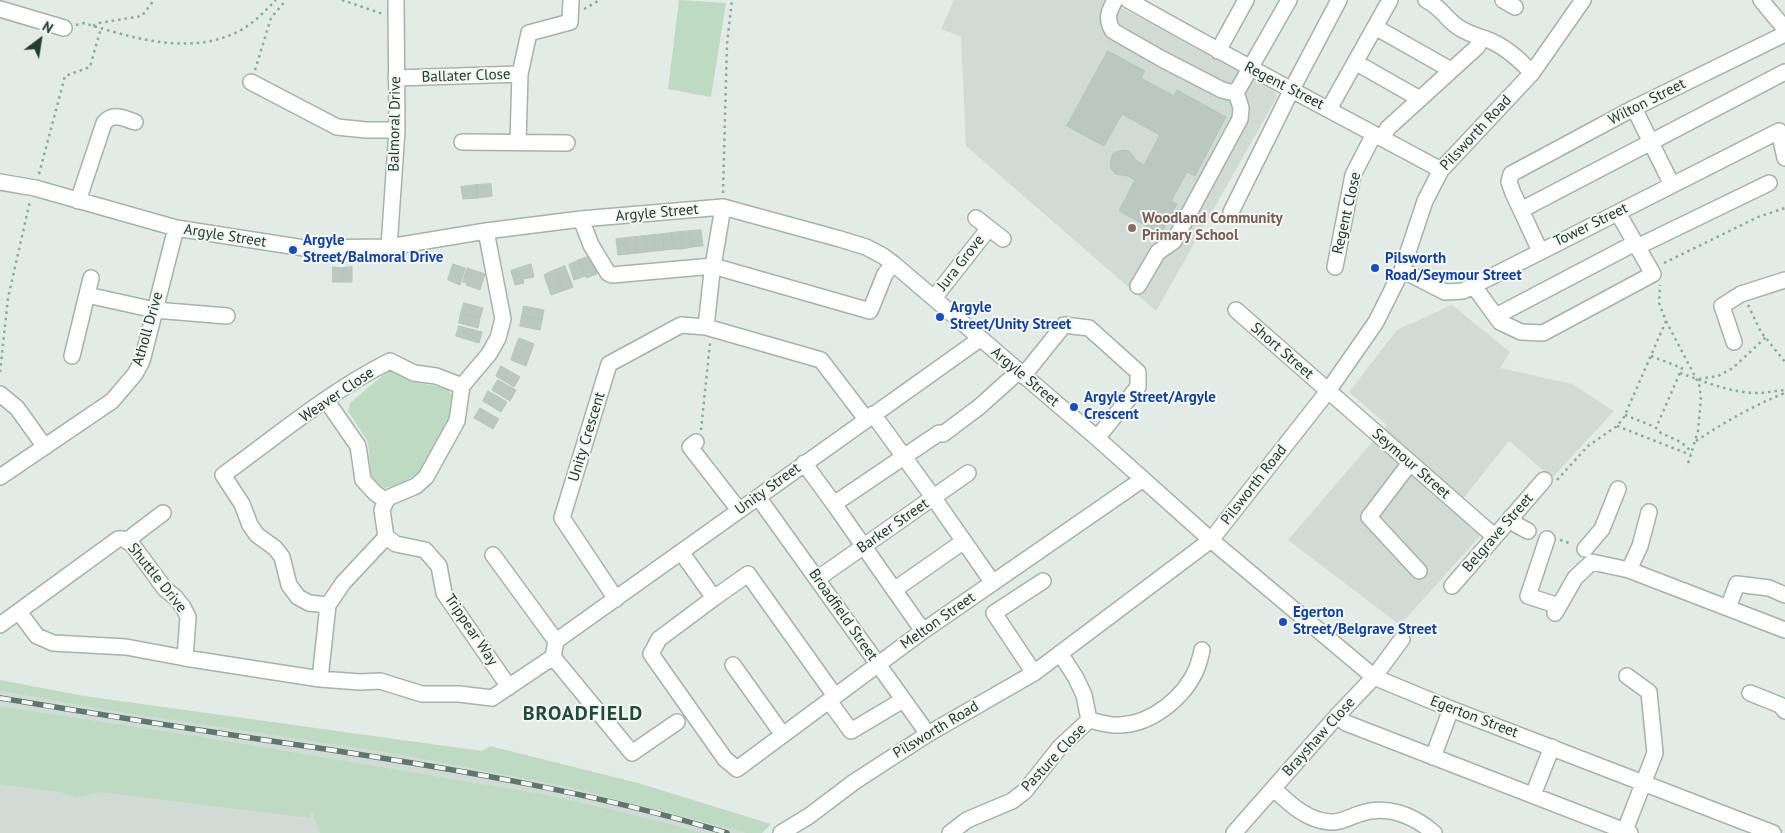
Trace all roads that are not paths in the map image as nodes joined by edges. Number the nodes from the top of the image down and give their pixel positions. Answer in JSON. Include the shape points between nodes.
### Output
{"nodes":[{"id":1,"x":396,"y":0,"type":"edge"},
{"id":2,"x":571,"y":0,"type":"edge"},
{"id":3,"x":1115,"y":0,"type":"edge"},
{"id":4,"x":1128,"y":0,"type":"edge"},
{"id":5,"x":1246,"y":0,"type":"edge"},
{"id":6,"x":1289,"y":0,"type":"edge"},
{"id":7,"x":1339,"y":0,"type":"edge"},
{"id":8,"x":1390,"y":0,"type":"edge"},
{"id":9,"x":1426,"y":0,"type":"edge"},
{"id":10,"x":1583,"y":0,"type":"edge"},
{"id":11,"x":1761,"y":0,"type":"edge"},
{"id":12,"x":0,"y":9,"type":"edge"},
{"id":13,"x":1375,"y":27,"type":"junction"},
{"id":14,"x":64,"y":28,"type":"road end"},
{"id":15,"x":1785,"y":34,"type":"edge"},
{"id":16,"x":1482,"y":38,"type":"junction"},
{"id":17,"x":1218,"y":52,"type":"junction"},
{"id":18,"x":1356,"y":62,"type":"junction"},
{"id":19,"x":1250,"y":69,"type":"junction"},
{"id":20,"x":1451,"y":70,"type":"junction"},
{"id":21,"x":1785,"y":72,"type":"edge"},
{"id":22,"x":1532,"y":73,"type":"junction"},
{"id":23,"x":520,"y":74,"type":"junction"},
{"id":24,"x":396,"y":78,"type":"junction"},
{"id":25,"x":251,"y":82,"type":"road end"},
{"id":26,"x":1292,"y":89,"type":"junction"},
{"id":27,"x":1236,"y":92,"type":"junction"},
{"id":28,"x":1420,"y":99,"type":"junction"},
{"id":29,"x":1634,"y":108,"type":"junction"},
{"id":30,"x":1329,"y":109,"type":"junction"},
{"id":31,"x":135,"y":122,"type":"dead end"},
{"id":32,"x":397,"y":130,"type":"junction"},
{"id":33,"x":1378,"y":136,"type":"junction"},
{"id":34,"x":462,"y":142,"type":"dead end"},
{"id":35,"x":518,"y":142,"type":"junction"},
{"id":36,"x":1651,"y":142,"type":"junction"},
{"id":37,"x":567,"y":143,"type":"dead end"},
{"id":38,"x":1785,"y":158,"type":"edge"},
{"id":39,"x":1441,"y":170,"type":"junction"},
{"id":40,"x":0,"y":182,"type":"edge"},
{"id":41,"x":1769,"y":183,"type":"dead end"},
{"id":42,"x":1672,"y":185,"type":"junction"},
{"id":43,"x":78,"y":201,"type":"junction"},
{"id":44,"x":723,"y":207,"type":"junction"},
{"id":45,"x":1520,"y":210,"type":"junction"},
{"id":46,"x":1231,"y":212,"type":"dead end"},
{"id":47,"x":1618,"y":213,"type":"junction"},
{"id":48,"x":976,"y":218,"type":"dead end"},
{"id":49,"x":581,"y":220,"type":"junction"},
{"id":50,"x":176,"y":228,"type":"junction"},
{"id":51,"x":989,"y":228,"type":"junction"},
{"id":52,"x":486,"y":231,"type":"junction"},
{"id":53,"x":1003,"y":239,"type":"dead end"},
{"id":54,"x":1636,"y":245,"type":"junction"},
{"id":55,"x":389,"y":247,"type":"junction"},
{"id":56,"x":1540,"y":250,"type":"junction"},
{"id":57,"x":893,"y":264,"type":"junction"},
{"id":58,"x":713,"y":266,"type":"junction"},
{"id":59,"x":1336,"y":267,"type":"dead end"},
{"id":60,"x":1402,"y":270,"type":"junction"},
{"id":61,"x":91,"y":278,"type":"dead end"},
{"id":62,"x":1785,"y":280,"type":"edge"},
{"id":63,"x":1473,"y":285,"type":"junction"},
{"id":64,"x":1138,"y":286,"type":"dead end"},
{"id":65,"x":87,"y":294,"type":"junction"},
{"id":66,"x":934,"y":298,"type":"junction"},
{"id":67,"x":155,"y":310,"type":"junction"},
{"id":68,"x":1236,"y":310,"type":"dead end"},
{"id":69,"x":227,"y":316,"type":"dead end"},
{"id":70,"x":1496,"y":316,"type":"junction"},
{"id":71,"x":709,"y":328,"type":"junction"},
{"id":72,"x":980,"y":339,"type":"junction"},
{"id":73,"x":1734,"y":342,"type":"dead end"},
{"id":74,"x":72,"y":356,"type":"dead end"},
{"id":75,"x":1021,"y":374,"type":"junction"},
{"id":76,"x":462,"y":386,"type":"junction"},
{"id":77,"x":1328,"y":391,"type":"junction"},
{"id":78,"x":0,"y":394,"type":"edge"},
{"id":79,"x":326,"y":400,"type":"junction"},
{"id":80,"x":870,"y":416,"type":"junction"},
{"id":81,"x":1097,"y":438,"type":"junction"},
{"id":82,"x":696,"y":442,"type":"road end"},
{"id":83,"x":45,"y":447,"type":"junction"},
{"id":84,"x":904,"y":456,"type":"junction"},
{"id":85,"x":804,"y":462,"type":"junction"},
{"id":86,"x":1410,"y":463,"type":"junction"},
{"id":87,"x":968,"y":473,"type":"dead end"},
{"id":88,"x":0,"y":477,"type":"edge"},
{"id":89,"x":1142,"y":479,"type":"junction"},
{"id":90,"x":1544,"y":480,"type":"road end"},
{"id":91,"x":1618,"y":489,"type":"dead end"},
{"id":92,"x":758,"y":496,"type":"junction"},
{"id":93,"x":933,"y":497,"type":"junction"},
{"id":94,"x":386,"y":501,"type":"junction"},
{"id":95,"x":834,"y":504,"type":"junction"},
{"id":96,"x":739,"y":510,"type":"junction"},
{"id":97,"x":1649,"y":512,"type":"dead end"},
{"id":98,"x":163,"y":513,"type":"dead end"},
{"id":99,"x":1511,"y":517,"type":"junction"},
{"id":100,"x":1528,"y":531,"type":"dead end"},
{"id":101,"x":1494,"y":536,"type":"junction"},
{"id":102,"x":386,"y":537,"type":"junction"},
{"id":103,"x":1547,"y":539,"type":"road end"},
{"id":104,"x":964,"y":540,"type":"junction"},
{"id":105,"x":1211,"y":540,"type":"junction"},
{"id":106,"x":128,"y":542,"type":"junction"},
{"id":107,"x":863,"y":546,"type":"junction"},
{"id":108,"x":1584,"y":549,"type":"road end"},
{"id":109,"x":681,"y":552,"type":"junction"},
{"id":110,"x":493,"y":555,"type":"dead end"},
{"id":111,"x":1419,"y":570,"type":"dead end"},
{"id":112,"x":1630,"y":570,"type":"junction"},
{"id":113,"x":817,"y":579,"type":"junction"},
{"id":114,"x":1043,"y":581,"type":"dead end"},
{"id":115,"x":993,"y":583,"type":"junction"},
{"id":116,"x":1452,"y":586,"type":"dead end"},
{"id":117,"x":894,"y":590,"type":"junction"},
{"id":118,"x":1785,"y":595,"type":"edge"},
{"id":119,"x":714,"y":598,"type":"junction"},
{"id":120,"x":616,"y":599,"type":"junction"},
{"id":121,"x":328,"y":605,"type":"junction"},
{"id":122,"x":1728,"y":608,"type":"junction"},
{"id":123,"x":19,"y":612,"type":"junction"},
{"id":124,"x":0,"y":625,"type":"edge"},
{"id":125,"x":1785,"y":630,"type":"edge"},
{"id":126,"x":923,"y":631,"type":"junction"},
{"id":127,"x":1402,"y":639,"type":"dead end"},
{"id":128,"x":556,"y":641,"type":"junction"},
{"id":129,"x":1202,"y":650,"type":"dead end"},
{"id":130,"x":1060,"y":653,"type":"junction"},
{"id":131,"x":553,"y":657,"type":"junction"},
{"id":132,"x":185,"y":658,"type":"junction"},
{"id":133,"x":878,"y":664,"type":"junction"},
{"id":134,"x":733,"y":665,"type":"dead end"},
{"id":135,"x":1034,"y":673,"type":"junction"},
{"id":136,"x":1374,"y":676,"type":"junction"},
{"id":137,"x":1627,"y":676,"type":"dead end"},
{"id":138,"x":320,"y":679,"type":"junction"},
{"id":139,"x":509,"y":687,"type":"junction"},
{"id":140,"x":1750,"y":693,"type":"dead end"},
{"id":141,"x":832,"y":698,"type":"junction"},
{"id":142,"x":904,"y":700,"type":"junction"},
{"id":143,"x":1451,"y":709,"type":"junction"},
{"id":144,"x":1785,"y":710,"type":"edge"},
{"id":145,"x":1337,"y":716,"type":"junction"},
{"id":146,"x":1089,"y":720,"type":"junction"},
{"id":147,"x":677,"y":722,"type":"dead end"},
{"id":148,"x":928,"y":734,"type":"junction"},
{"id":149,"x":783,"y":735,"type":"junction"},
{"id":150,"x":1552,"y":747,"type":"junction"},
{"id":151,"x":1433,"y":757,"type":"junction"},
{"id":152,"x":1642,"y":782,"type":"junction"},
{"id":153,"x":1274,"y":789,"type":"junction"},
{"id":154,"x":1533,"y":795,"type":"junction"},
{"id":155,"x":1626,"y":832,"type":"edge"},
{"id":156,"x":781,"y":833,"type":"edge"},
{"id":157,"x":950,"y":833,"type":"edge"},
{"id":158,"x":1234,"y":833,"type":"edge"},
{"id":159,"x":1434,"y":833,"type":"edge"},
{"id":160,"x":1772,"y":833,"type":"edge"}],
"edges":[{"from":1,"to":24,"type":"street","name":"Balmoral Drive"},
{"from":2,"to":23,"type":"street","name":"Ballater Close","via":[[570,22],[529,33]]},
{"from":3,"to":27,"type":"street","via":[[1108,14],[1113,31],[1222,90]]},
{"from":4,"to":17,"type":"street","name":"Regent Street"},
{"from":5,"to":17,"type":"street"},
{"from":6,"to":19,"type":"street"},
{"from":7,"to":26,"type":"street"},
{"from":8,"to":13,"type":"street"},
{"from":9,"to":16,"type":"street","via":[[1458,27]]},
{"from":10,"to":22,"type":"street","name":"Pilsworth Road"},
{"from":11,"to":15,"type":"street"},
{"from":12,"to":14,"type":"street"},
{"from":13,"to":18,"type":"street"},
{"from":13,"to":20,"type":"street"},
{"from":15,"to":29,"type":"street","name":"Wilton Street"},
{"from":16,"to":20,"type":"street","name":"Regent Close"},
{"from":16,"to":22,"type":"street","via":[[1517,56]]},
{"from":17,"to":19,"type":"street","name":"Regent Street"},
{"from":18,"to":28,"type":"street"},
{"from":18,"to":30,"type":"street"},
{"from":19,"to":26,"type":"street","name":"Regent Street"},
{"from":19,"to":27,"type":"street"},
{"from":20,"to":28,"type":"street","name":"Regent Close"},
{"from":21,"to":36,"type":"street"},
{"from":22,"to":39,"type":"street","name":"Pilsworth Road"},
{"from":23,"to":24,"type":"street","name":"Ballater Close"},
{"from":23,"to":35,"type":"street"},
{"from":24,"to":32,"type":"street","name":"Balmoral Drive"},
{"from":25,"to":32,"type":"street","via":[[337,127]]},
{"from":26,"to":30,"type":"street","name":"Regent Street"},
{"from":26,"to":46,"type":"street"},
{"from":27,"to":64,"type":"street","via":[[1240,120],[1174,241],[1158,252]]},
{"from":28,"to":33,"type":"street","name":"Regent Close"},
{"from":29,"to":36,"type":"street"},
{"from":29,"to":45,"type":"street","name":"Wilton Street","via":[[1511,174],[1509,182]]},
{"from":30,"to":33,"type":"street","name":"Regent Street"},
{"from":31,"to":43,"type":"street","via":[[111,116],[104,123]]},
{"from":32,"to":55,"type":"street","name":"Balmoral Drive"},
{"from":33,"to":39,"type":"street","name":"Regent Street"},
{"from":33,"to":59,"type":"street","name":"Regent Close","via":[[1354,175]]},
{"from":34,"to":35,"type":"street"},
{"from":35,"to":37,"type":"street"},
{"from":36,"to":42,"type":"street"},
{"from":36,"to":45,"type":"street"},
{"from":38,"to":42,"type":"street","name":"Tower Street","via":[[1779,131]]},
{"from":39,"to":60,"type":"street","name":"Pilsworth Road","via":[[1425,201]]},
{"from":40,"to":43,"type":"street","name":"Argyle Street"},
{"from":41,"to":54,"type":"street"},
{"from":42,"to":47,"type":"street","name":"Tower Street"},
{"from":43,"to":50,"type":"street","name":"Argyle Street"},
{"from":44,"to":49,"type":"street","name":"Argyle Street"},
{"from":44,"to":57,"type":"street","name":"Argyle Street","via":[[866,247]]},
{"from":44,"to":58,"type":"street"},
{"from":45,"to":56,"type":"street"},
{"from":47,"to":54,"type":"street"},
{"from":47,"to":56,"type":"street","name":"Tower Street"},
{"from":48,"to":51,"type":"street","name":"Jura Grove"},
{"from":49,"to":52,"type":"street","name":"Argyle Street"},
{"from":49,"to":58,"type":"street","via":[[592,245],[612,275]]},
{"from":50,"to":55,"type":"street","name":"Argyle Street","via":[[304,248]]},
{"from":50,"to":67,"type":"street","name":"Atholl Drive"},
{"from":51,"to":53,"type":"street","name":"Jura Grove"},
{"from":51,"to":66,"type":"street","name":"Jura Grove"},
{"from":52,"to":55,"type":"street","name":"Argyle Street"},
{"from":52,"to":76,"type":"street","via":[[503,319],[489,354]]},
{"from":54,"to":70,"type":"street"},
{"from":54,"to":70,"type":"street","via":[[1657,278],[1544,333],[1521,332],[1500,322]]},
{"from":56,"to":63,"type":"street","name":"Tower Street"},
{"from":57,"to":58,"type":"street","via":[[885,274],[870,311]]},
{"from":57,"to":66,"type":"street","name":"Argyle Street"},
{"from":58,"to":71,"type":"street"},
{"from":60,"to":63,"type":"street","name":"Tower Street","via":[[1446,292]]},
{"from":60,"to":77,"type":"street","name":"Pilsworth Road","via":[[1376,322]]},
{"from":61,"to":65,"type":"street"},
{"from":62,"to":73,"type":"street","via":[[1744,293],[1722,306]]},
{"from":63,"to":70,"type":"street"},
{"from":65,"to":67,"type":"street"},
{"from":65,"to":74,"type":"street"},
{"from":66,"to":72,"type":"street","name":"Argyle Street"},
{"from":67,"to":69,"type":"street"},
{"from":67,"to":83,"type":"street","name":"Atholl Drive","via":[[142,361],[125,387],[112,401]]},
{"from":68,"to":77,"type":"street","name":"Short Street"},
{"from":71,"to":80,"type":"street","name":"Unity Crescent","via":[[821,360]]},
{"from":71,"to":120,"type":"street","name":"Unity Crescent","via":[[681,325],[609,364],[562,518]]},
{"from":72,"to":75,"type":"street","name":"Argyle Street"},
{"from":72,"to":80,"type":"street","name":"Unity Street"},
{"from":75,"to":81,"type":"street","name":"Argyle Street"},
{"from":75,"to":81,"type":"street","via":[[1064,325],[1089,328],[1138,372],[1138,387]]},
{"from":75,"to":84,"type":"street","via":[[942,434]]},
{"from":76,"to":79,"type":"street","name":"Weaver Close","via":[[436,376],[414,373],[390,362]]},
{"from":76,"to":94,"type":"street","via":[[457,421],[426,477],[416,486],[390,496]]},
{"from":77,"to":86,"type":"street","name":"Seymour Street"},
{"from":77,"to":105,"type":"street","name":"Pilsworth Road"},
{"from":78,"to":83,"type":"street","via":[[16,408]]},
{"from":79,"to":94,"type":"street","via":[[358,446],[363,480]]},
{"from":79,"to":121,"type":"street","name":"Weaver Close","via":[[223,475],[257,535],[282,557],[288,585],[298,597],[309,603]]},
{"from":80,"to":84,"type":"street","name":"Unity Crescent"},
{"from":80,"to":85,"type":"street","name":"Unity Street"},
{"from":81,"to":89,"type":"street","name":"Argyle Street"},
{"from":82,"to":96,"type":"street","via":[[690,447]]},
{"from":83,"to":88,"type":"street","name":"Atholl Drive"},
{"from":84,"to":93,"type":"street","name":"Unity Crescent"},
{"from":84,"to":95,"type":"street"},
{"from":85,"to":92,"type":"street","name":"Unity Street"},
{"from":85,"to":95,"type":"street"},
{"from":86,"to":101,"type":"street","name":"Seymour Street"},
{"from":86,"to":111,"type":"street","via":[[1369,516]]},
{"from":87,"to":93,"type":"street","name":"Barker Street"},
{"from":89,"to":105,"type":"street","name":"Argyle Street"},
{"from":89,"to":115,"type":"street","name":"Melton Street"},
{"from":90,"to":99,"type":"street","name":"Belgrave Street"},
{"from":91,"to":108,"type":"street","via":[[1602,529]]},
{"from":92,"to":96,"type":"street","name":"Unity Street"},
{"from":92,"to":113,"type":"street","name":"Broadfield Street"},
{"from":93,"to":104,"type":"street","name":"Unity Crescent"},
{"from":93,"to":107,"type":"street","name":"Barker Street"},
{"from":94,"to":102,"type":"street","via":[[382,510]]},
{"from":95,"to":107,"type":"street"},
{"from":96,"to":109,"type":"street","name":"Unity Street"},
{"from":97,"to":112,"type":"street"},
{"from":98,"to":106,"type":"street"},
{"from":99,"to":100,"type":"street"},
{"from":99,"to":101,"type":"street","name":"Belgrave Street"},
{"from":101,"to":116,"type":"street","name":"Belgrave Street"},
{"from":102,"to":121,"type":"street","via":[[343,583]]},
{"from":102,"to":139,"type":"street","name":"Trippear Way","via":[[396,544],[425,550],[439,566],[444,593]]},
{"from":103,"to":112,"type":"street","via":[[1528,596],[1557,610],[1574,578],[1592,562]]},
{"from":104,"to":115,"type":"street","name":"Unity Crescent"},
{"from":104,"to":117,"type":"street"},
{"from":105,"to":130,"type":"street","name":"Pilsworth Road"},
{"from":105,"to":136,"type":"street","name":"Egerton Street"},
{"from":106,"to":123,"type":"street","name":"Shuttle Drive","via":[[118,539]]},
{"from":106,"to":132,"type":"street","name":"Shuttle Drive","via":[[188,617]]},
{"from":107,"to":113,"type":"street","name":"Barker Street"},
{"from":107,"to":117,"type":"street"},
{"from":109,"to":119,"type":"street"},
{"from":109,"to":120,"type":"street","name":"Unity Street"},
{"from":110,"to":128,"type":"street"},
{"from":112,"to":122,"type":"street"},
{"from":113,"to":133,"type":"street","name":"Broadfield Street"},
{"from":114,"to":135,"type":"street","via":[[994,613]]},
{"from":115,"to":126,"type":"street","name":"Melton Street"},
{"from":117,"to":126,"type":"street"},
{"from":118,"to":122,"type":"street","via":[[1769,588],[1737,584]]},
{"from":119,"to":141,"type":"street","via":[[748,574]]},
{"from":119,"to":149,"type":"street","name":"Melton Street","via":[[658,640],[651,654],[725,759],[737,769]]},
{"from":120,"to":128,"type":"street","name":"Unity Street"},
{"from":121,"to":138,"type":"street"},
{"from":122,"to":125,"type":"street"},
{"from":123,"to":124,"type":"street","name":"Shuttle Drive"},
{"from":123,"to":132,"type":"street","via":[[37,636],[53,643],[126,648]]},
{"from":126,"to":133,"type":"street","name":"Melton Street"},
{"from":127,"to":136,"type":"street","name":"Brayshaw Close"},
{"from":128,"to":131,"type":"street"},
{"from":129,"to":146,"type":"street","via":[[1197,669],[1185,688],[1160,712],[1120,725]]},
{"from":130,"to":135,"type":"street","name":"Pilsworth Road"},
{"from":130,"to":146,"type":"street","via":[[1084,695]]},
{"from":131,"to":139,"type":"street"},
{"from":131,"to":147,"type":"street","via":[[632,754]]},
{"from":132,"to":138,"type":"street"},
{"from":133,"to":141,"type":"street","name":"Melton Street"},
{"from":133,"to":142,"type":"street","name":"Broadfield Street"},
{"from":134,"to":149,"type":"street"},
{"from":135,"to":148,"type":"street","name":"Pilsworth Road"},
{"from":136,"to":143,"type":"street","name":"Egerton Street"},
{"from":136,"to":145,"type":"street","name":"Brayshaw Close"},
{"from":137,"to":152,"type":"street","via":[[1649,692],[1655,753]]},
{"from":138,"to":139,"type":"street","via":[[380,681],[422,694],[492,698]]},
{"from":140,"to":144,"type":"street"},
{"from":141,"to":142,"type":"street","via":[[851,731]]},
{"from":141,"to":149,"type":"street","name":"Melton Street"},
{"from":142,"to":148,"type":"street","name":"Broadfield Street"},
{"from":143,"to":150,"type":"street","name":"Egerton Street"},
{"from":143,"to":151,"type":"street"},
{"from":145,"to":151,"type":"street","via":[[1346,723]]},
{"from":145,"to":153,"type":"street","name":"Brayshaw Close"},
{"from":146,"to":157,"type":"street","name":"Pasture Close","via":[[1060,747],[1026,791],[967,820]]},
{"from":148,"to":156,"type":"street","name":"Pilsworth Road"},
{"from":150,"to":152,"type":"street","name":"Egerton Street"},
{"from":150,"to":154,"type":"street"},
{"from":151,"to":154,"type":"street"},
{"from":152,"to":155,"type":"street"},
{"from":152,"to":160,"type":"street","name":"Egerton Street"},
{"from":153,"to":158,"type":"street","name":"Brayshaw Close"},
{"from":153,"to":159,"type":"street","via":[[1301,811],[1324,822],[1336,822],[1379,810],[1397,812],[1417,820]]},
{"from":154,"to":155,"type":"street"}]}
